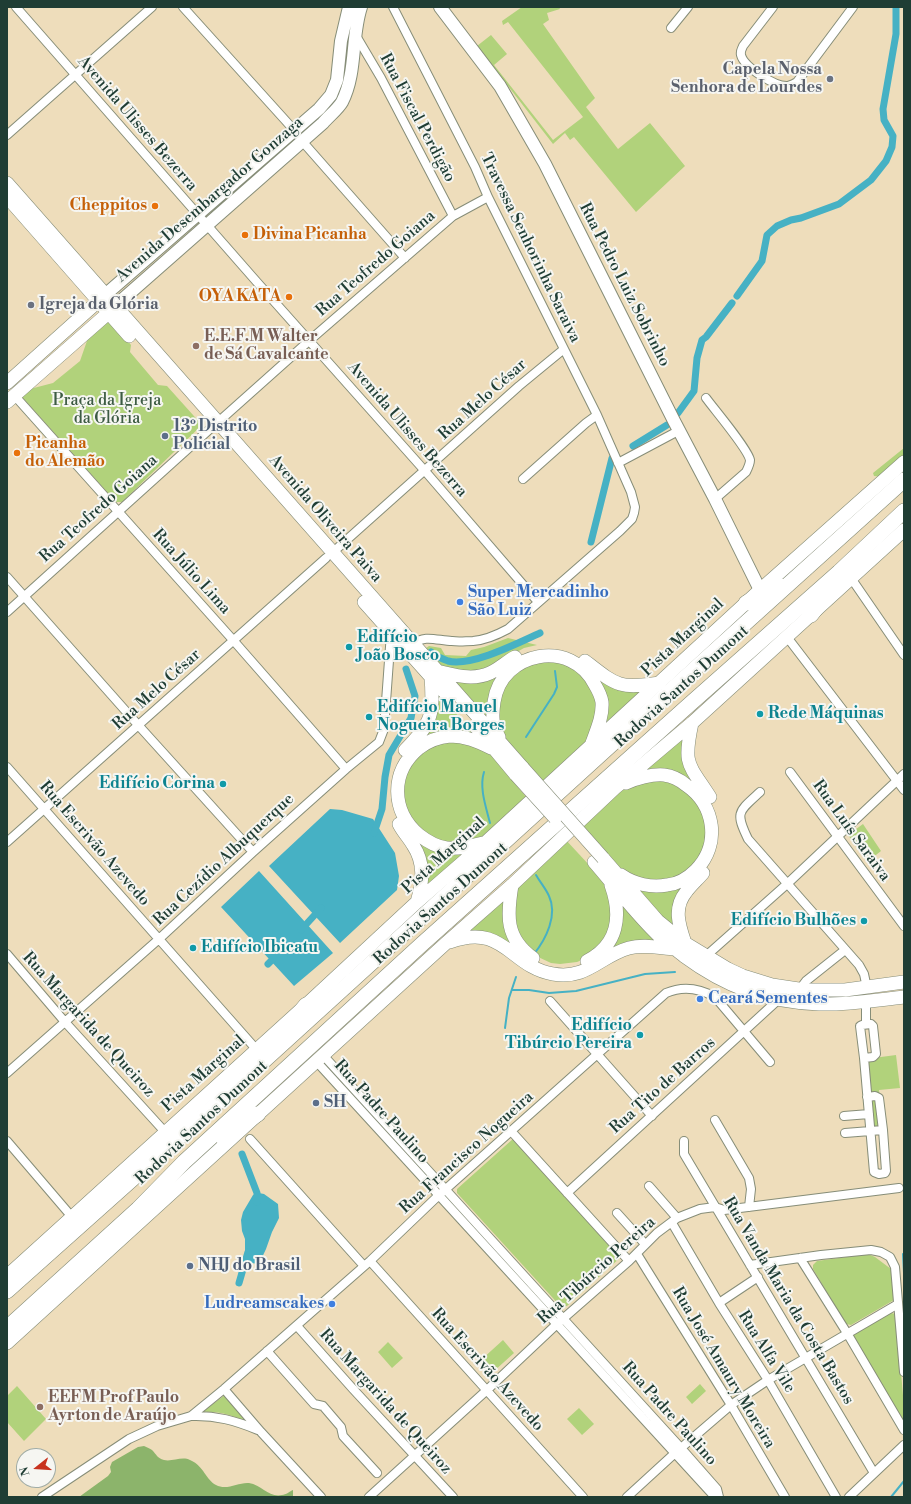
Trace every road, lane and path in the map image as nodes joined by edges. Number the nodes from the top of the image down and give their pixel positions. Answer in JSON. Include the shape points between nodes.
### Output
{"nodes":[{"id":1,"x":16,"y":7,"type":"edge"},
{"id":2,"x":152,"y":7,"type":"edge"},
{"id":3,"x":183,"y":7,"type":"edge"},
{"id":4,"x":393,"y":7,"type":"edge"},
{"id":5,"x":440,"y":7,"type":"edge"},
{"id":6,"x":688,"y":7,"type":"edge"},
{"id":7,"x":773,"y":7,"type":"edge"},
{"id":8,"x":854,"y":7,"type":"edge"},
{"id":9,"x":357,"y":8,"type":"edge"},
{"id":10,"x":672,"y":28,"type":"dead end"},
{"id":11,"x":355,"y":34,"type":"junction"},
{"id":12,"x":76,"y":74,"type":"junction"},
{"id":13,"x":294,"y":130,"type":"junction"},
{"id":14,"x":7,"y":135,"type":"edge"},
{"id":15,"x":302,"y":141,"type":"junction"},
{"id":16,"x":7,"y":183,"type":"edge"},
{"id":17,"x":7,"y":197,"type":"edge"},
{"id":18,"x":488,"y":197,"type":"junction"},
{"id":19,"x":199,"y":214,"type":"junction"},
{"id":20,"x":453,"y":216,"type":"junction"},
{"id":21,"x":208,"y":225,"type":"junction"},
{"id":22,"x":405,"y":258,"type":"junction"},
{"id":23,"x":102,"y":298,"type":"junction"},
{"id":24,"x":112,"y":309,"type":"junction"},
{"id":25,"x":310,"y":340,"type":"junction"},
{"id":26,"x":564,"y":349,"type":"junction"},
{"id":27,"x":7,"y":383,"type":"edge"},
{"id":28,"x":11,"y":398,"type":"edge"},
{"id":29,"x":706,"y":398,"type":"dead end"},
{"id":30,"x":598,"y":415,"type":"junction"},
{"id":31,"x":214,"y":426,"type":"junction"},
{"id":32,"x":680,"y":430,"type":"junction"},
{"id":33,"x":904,"y":462,"type":"edge"},
{"id":34,"x":618,"y":463,"type":"junction"},
{"id":35,"x":425,"y":471,"type":"junction"},
{"id":36,"x":523,"y":479,"type":"dead end"},
{"id":37,"x":904,"y":480,"type":"edge"},
{"id":38,"x":715,"y":499,"type":"junction"},
{"id":39,"x":904,"y":511,"type":"edge"},
{"id":40,"x":118,"y":512,"type":"junction"},
{"id":41,"x":904,"y":530,"type":"edge"},
{"id":42,"x":329,"y":555,"type":"junction"},
{"id":43,"x":858,"y":555,"type":"junction"},
{"id":44,"x":7,"y":577,"type":"edge"},
{"id":45,"x":795,"y":578,"type":"junction"},
{"id":46,"x":851,"y":578,"type":"junction"},
{"id":47,"x":760,"y":590,"type":"junction"},
{"id":48,"x":24,"y":596,"type":"junction"},
{"id":49,"x":538,"y":602,"type":"junction"},
{"id":50,"x":746,"y":603,"type":"junction"},
{"id":51,"x":7,"y":612,"type":"edge"},
{"id":52,"x":811,"y":614,"type":"junction"},
{"id":53,"x":391,"y":633,"type":"junction"},
{"id":54,"x":787,"y":637,"type":"junction"},
{"id":55,"x":233,"y":640,"type":"junction"},
{"id":56,"x":414,"y":644,"type":"junction"},
{"id":57,"x":903,"y":654,"type":"edge"},
{"id":58,"x":434,"y":674,"type":"junction"},
{"id":59,"x":660,"y":683,"type":"junction"},
{"id":60,"x":692,"y":723,"type":"junction"},
{"id":61,"x":139,"y":726,"type":"junction"},
{"id":62,"x":592,"y":745,"type":"junction"},
{"id":63,"x":499,"y":748,"type":"junction"},
{"id":64,"x":7,"y":767,"type":"edge"},
{"id":65,"x":346,"y":769,"type":"junction"},
{"id":66,"x":790,"y":772,"type":"dead end"},
{"id":67,"x":904,"y":774,"type":"edge"},
{"id":68,"x":897,"y":781,"type":"junction"},
{"id":69,"x":615,"y":788,"type":"junction"},
{"id":70,"x":904,"y":790,"type":"edge"},
{"id":71,"x":760,"y":792,"type":"dead end"},
{"id":72,"x":44,"y":809,"type":"junction"},
{"id":73,"x":837,"y":837,"type":"junction"},
{"id":74,"x":7,"y":842,"type":"edge"},
{"id":75,"x":484,"y":843,"type":"junction"},
{"id":76,"x":253,"y":852,"type":"junction"},
{"id":77,"x":611,"y":874,"type":"junction"},
{"id":78,"x":787,"y":884,"type":"junction"},
{"id":79,"x":512,"y":885,"type":"junction"},
{"id":80,"x":417,"y":902,"type":"junction"},
{"id":81,"x":904,"y":926,"type":"edge"},
{"id":82,"x":159,"y":939,"type":"junction"},
{"id":83,"x":445,"y":944,"type":"junction"},
{"id":84,"x":680,"y":946,"type":"junction"},
{"id":85,"x":845,"y":950,"type":"junction"},
{"id":86,"x":7,"y":954,"type":"edge"},
{"id":87,"x":706,"y":956,"type":"junction"},
{"id":88,"x":904,"y":982,"type":"edge"},
{"id":89,"x":867,"y":988,"type":"junction"},
{"id":90,"x":805,"y":990,"type":"junction"},
{"id":91,"x":904,"y":997,"type":"edge"},
{"id":92,"x":778,"y":1000,"type":"junction"},
{"id":93,"x":550,"y":1001,"type":"dead end"},
{"id":94,"x":866,"y":1002,"type":"junction"},
{"id":95,"x":306,"y":1005,"type":"joint"},
{"id":96,"x":66,"y":1022,"type":"junction"},
{"id":97,"x":866,"y":1024,"type":"junction"},
{"id":98,"x":745,"y":1031,"type":"junction"},
{"id":99,"x":261,"y":1054,"type":"junction"},
{"id":100,"x":597,"y":1054,"type":"junction"},
{"id":101,"x":320,"y":1058,"type":"junction"},
{"id":102,"x":864,"y":1058,"type":"junction"},
{"id":103,"x":770,"y":1062,"type":"dead end"},
{"id":104,"x":7,"y":1073,"type":"edge"},
{"id":105,"x":867,"y":1097,"type":"junction"},
{"id":106,"x":258,"y":1114,"type":"junction"},
{"id":107,"x":869,"y":1114,"type":"junction"},
{"id":108,"x":652,"y":1116,"type":"junction"},
{"id":109,"x":844,"y":1116,"type":"dead end"},
{"id":110,"x":715,"y":1120,"type":"dead end"},
{"id":111,"x":883,"y":1130,"type":"junction"},
{"id":112,"x":512,"y":1131,"type":"junction"},
{"id":113,"x":870,"y":1131,"type":"junction"},
{"id":114,"x":165,"y":1132,"type":"junction"},
{"id":115,"x":845,"y":1133,"type":"dead end"},
{"id":116,"x":250,"y":1139,"type":"dead end"},
{"id":117,"x":7,"y":1141,"type":"edge"},
{"id":118,"x":684,"y":1141,"type":"dead end"},
{"id":119,"x":184,"y":1162,"type":"junction"},
{"id":120,"x":649,"y":1186,"type":"dead end"},
{"id":121,"x":899,"y":1188,"type":"dead end"},
{"id":122,"x":445,"y":1190,"type":"junction"},
{"id":123,"x":567,"y":1193,"type":"junction"},
{"id":124,"x":438,"y":1196,"type":"junction"},
{"id":125,"x":715,"y":1206,"type":"junction"},
{"id":126,"x":749,"y":1207,"type":"junction"},
{"id":127,"x":618,"y":1212,"type":"dead end"},
{"id":128,"x":72,"y":1217,"type":"junction"},
{"id":129,"x":674,"y":1221,"type":"junction"},
{"id":130,"x":645,"y":1244,"type":"junction"},
{"id":131,"x":491,"y":1245,"type":"junction"},
{"id":132,"x":637,"y":1254,"type":"junction"},
{"id":133,"x":800,"y":1258,"type":"junction"},
{"id":134,"x":629,"y":1261,"type":"junction"},
{"id":135,"x":367,"y":1264,"type":"junction"},
{"id":136,"x":750,"y":1264,"type":"junction"},
{"id":137,"x":510,"y":1266,"type":"junction"},
{"id":138,"x":7,"y":1276,"type":"edge"},
{"id":139,"x":758,"y":1277,"type":"junction"},
{"id":140,"x":60,"y":1280,"type":"junction"},
{"id":141,"x":7,"y":1291,"type":"edge"},
{"id":142,"x":719,"y":1303,"type":"junction"},
{"id":143,"x":898,"y":1304,"type":"junction"},
{"id":144,"x":564,"y":1319,"type":"junction"},
{"id":145,"x":558,"y":1324,"type":"junction"},
{"id":146,"x":297,"y":1326,"type":"junction"},
{"id":147,"x":7,"y":1328,"type":"edge"},
{"id":148,"x":23,"y":1328,"type":"junction"},
{"id":149,"x":847,"y":1333,"type":"junction"},
{"id":150,"x":7,"y":1343,"type":"edge"},
{"id":151,"x":266,"y":1352,"type":"junction"},
{"id":152,"x":594,"y":1352,"type":"junction"},
{"id":153,"x":806,"y":1357,"type":"junction"},
{"id":154,"x":588,"y":1358,"type":"junction"},
{"id":155,"x":904,"y":1372,"type":"edge"},
{"id":156,"x":768,"y":1380,"type":"junction"},
{"id":157,"x":224,"y":1389,"type":"junction"},
{"id":158,"x":487,"y":1390,"type":"junction"},
{"id":159,"x":731,"y":1406,"type":"junction"},
{"id":160,"x":191,"y":1416,"type":"junction"},
{"id":161,"x":904,"y":1430,"type":"edge"},
{"id":162,"x":261,"y":1432,"type":"junction"},
{"id":163,"x":904,"y":1445,"type":"edge"},
{"id":164,"x":681,"y":1448,"type":"junction"},
{"id":165,"x":415,"y":1454,"type":"junction"},
{"id":166,"x":674,"y":1454,"type":"junction"},
{"id":167,"x":377,"y":1473,"type":"dead end"},
{"id":168,"x":874,"y":1473,"type":"junction"},
{"id":169,"x":42,"y":1497,"type":"edge"},
{"id":170,"x":321,"y":1497,"type":"edge"},
{"id":171,"x":369,"y":1497,"type":"edge"},
{"id":172,"x":453,"y":1497,"type":"edge"},
{"id":173,"x":583,"y":1497,"type":"edge"},
{"id":174,"x":627,"y":1497,"type":"edge"},
{"id":175,"x":714,"y":1497,"type":"edge"},
{"id":176,"x":719,"y":1497,"type":"edge"},
{"id":177,"x":785,"y":1497,"type":"edge"},
{"id":178,"x":836,"y":1497,"type":"edge"},
{"id":179,"x":849,"y":1497,"type":"edge"}],
"edges":[{"from":1,"to":12,"type":"street","name":"Avenida Ulisses Bezerra"},
{"from":2,"to":12,"type":"street"},
{"from":3,"to":13,"type":"street"},
{"from":4,"to":18,"type":"street","name":"Travessa Senhorinha Saraiva"},
{"from":5,"to":32,"type":"main road","name":"Rua Pedro Luiz Sobrinho","via":[[494,76],[518,114]]},
{"from":6,"to":10,"type":"street"},
{"from":7,"to":8,"type":"street","via":[[748,38],[741,56],[746,64],[770,81],[788,86],[797,82]]},
{"from":9,"to":11,"type":"main road","name":"Avenida Desembargador Gonzaga"},
{"from":9,"to":13,"type":"main road","name":"Avenida Desembargador Gonzaga","via":[[343,30],[337,80],[331,94],[319,109]]},
{"from":11,"to":15,"type":"main road","name":"Avenida Desembargador Gonzaga","via":[[349,82],[342,103]]},
{"from":11,"to":20,"type":"street","name":"Rua Fiscal Perdigão","via":[[381,78]]},
{"from":12,"to":14,"type":"street"},
{"from":12,"to":19,"type":"street","name":"Avenida Ulisses Bezerra"},
{"from":13,"to":19,"type":"main road","name":"Avenida Desembargador Gonzaga"},
{"from":15,"to":21,"type":"main road","name":"Avenida Desembargador Gonzaga"},
{"from":15,"to":22,"type":"street"},
{"from":16,"to":23,"type":"main road","name":"Avenida Oliveira Paiva"},
{"from":17,"to":23,"type":"main road","name":"Avenida Oliveira Paiva"},
{"from":18,"to":20,"type":"street","name":"Rua Teofredo Goiana"},
{"from":18,"to":26,"type":"street","name":"Travessa Senhorinha Saraiva"},
{"from":19,"to":21,"type":"street","name":"Avenida Ulisses Bezerra"},
{"from":19,"to":23,"type":"main road","name":"Avenida Desembargador Gonzaga"},
{"from":20,"to":22,"type":"street","name":"Rua Teofredo Goiana"},
{"from":21,"to":24,"type":"main road","name":"Avenida Desembargador Gonzaga"},
{"from":21,"to":25,"type":"street","name":"Avenida Ulisses Bezerra"},
{"from":22,"to":25,"type":"street","name":"Rua Teofredo Goiana"},
{"from":23,"to":24,"type":"main road","name":"Avenida Oliveira Paiva"},
{"from":23,"to":27,"type":"main road","name":"Avenida Desembargador Gonzaga"},
{"from":24,"to":28,"type":"main road","name":"Avenida Desembargador Gonzaga"},
{"from":24,"to":31,"type":"main road","name":"Avenida Oliveira Paiva"},
{"from":25,"to":31,"type":"street","name":"Rua Teofredo Goiana"},
{"from":25,"to":35,"type":"street","name":"Avenida Ulisses Bezerra"},
{"from":26,"to":30,"type":"street","name":"Travessa Senhorinha Saraiva"},
{"from":26,"to":35,"type":"street","name":"Rua Melo César"},
{"from":28,"to":40,"type":"street","name":"Rua Júlio Lima"},
{"from":29,"to":38,"type":"street","via":[[750,460],[746,472]]},
{"from":30,"to":34,"type":"street"},
{"from":30,"to":36,"type":"street"},
{"from":31,"to":40,"type":"street","name":"Rua Teofredo Goiana"},
{"from":31,"to":42,"type":"main road","name":"Avenida Oliveira Paiva"},
{"from":32,"to":34,"type":"street"},
{"from":32,"to":38,"type":"main road","name":"Rua Pedro Luiz Sobrinho"},
{"from":33,"to":47,"type":"main road","name":"Pista Marginal"},
{"from":34,"to":49,"type":"street","via":[[634,499],[632,518]]},
{"from":35,"to":42,"type":"street","name":"Rua Melo César"},
{"from":35,"to":49,"type":"street","name":"Avenida Ulisses Bezerra"},
{"from":37,"to":45,"type":"highway","name":"Rodovia Santos Dumont"},
{"from":38,"to":47,"type":"main road","name":"Rua Pedro Luiz Sobrinho"},
{"from":39,"to":43,"type":"highway","name":"Rodovia Santos Dumont"},
{"from":40,"to":48,"type":"street","name":"Rua Teofredo Goiana"},
{"from":40,"to":55,"type":"street","name":"Rua Júlio Lima"},
{"from":41,"to":46,"type":"main road"},
{"from":42,"to":53,"type":"main road","name":"Avenida Oliveira Paiva"},
{"from":42,"to":55,"type":"street","name":"Rua Melo César"},
{"from":42,"to":56,"type":"main road","name":"Avenida Oliveira Paiva"},
{"from":43,"to":52,"type":"highway"},
{"from":43,"to":119,"type":"highway","name":"Rodovia Santos Dumont","via":[[422,944]]},
{"from":44,"to":48,"type":"street"},
{"from":45,"to":50,"type":"highway"},
{"from":45,"to":99,"type":"highway","name":"Rodovia Santos Dumont"},
{"from":46,"to":52,"type":"main road"},
{"from":46,"to":57,"type":"street"},
{"from":47,"to":50,"type":"main road","name":"Pista Marginal"},
{"from":48,"to":51,"type":"street","name":"Rua Teofredo Goiana"},
{"from":48,"to":61,"type":"street"},
{"from":49,"to":56,"type":"street","via":[[500,634],[485,639],[452,642],[423,639]]},
{"from":50,"to":59,"type":"main road","name":"Pista Marginal"},
{"from":52,"to":54,"type":"main road"},
{"from":53,"to":58,"type":"main road","name":"Avenida Oliveira Paiva"},
{"from":53,"to":65,"type":"street","name":"Rua Cezídio Albuquerque","via":[[382,736],[379,742]]},
{"from":54,"to":60,"type":"main road"},
{"from":54,"to":68,"type":"street"},
{"from":55,"to":61,"type":"street","name":"Rua Melo César"},
{"from":55,"to":65,"type":"street","name":"Rua Júlio Lima"},
{"from":56,"to":58,"type":"main road","name":"Avenida Oliveira Paiva"},
{"from":58,"to":59,"type":"main road","via":[[470,678],[490,673],[523,652],[546,647],[576,655],[604,677],[625,686]]},
{"from":58,"to":63,"type":"main road","name":"Avenida Oliveira Paiva"},
{"from":58,"to":80,"type":"main road","via":[[430,717],[423,732],[397,761],[390,790],[395,818],[414,846],[422,867],[422,883]]},
{"from":59,"to":62,"type":"main road","name":"Pista Marginal"},
{"from":60,"to":69,"type":"main road"},
{"from":60,"to":84,"type":"main road","via":[[687,745],[688,763],[715,806],[720,833],[713,859],[680,901]]},
{"from":61,"to":72,"type":"street","name":"Rua Melo César"},
{"from":61,"to":76,"type":"street"},
{"from":62,"to":63,"type":"main road","via":[[602,713],[595,684],[586,671],[577,664],[564,658],[549,656],[522,662],[508,671],[501,680],[494,696],[493,717]]},
{"from":62,"to":75,"type":"main road","name":"Pista Marginal"},
{"from":63,"to":75,"type":"main road","via":[[463,737],[449,736],[430,741],[415,752],[400,774],[400,805],[407,823],[414,831],[433,845],[447,848]]},
{"from":63,"to":77,"type":"main road","name":"Avenida Oliveira Paiva","bridge":true},
{"from":64,"to":72,"type":"street","name":"Rua Escrivão Azevedo"},
{"from":65,"to":76,"type":"street","name":"Rua Cezídio Albuquerque"},
{"from":66,"to":73,"type":"street","name":"Rua Luís Saraiva"},
{"from":67,"to":68,"type":"street"},
{"from":68,"to":70,"type":"street"},
{"from":68,"to":73,"type":"street"},
{"from":69,"to":77,"type":"main road","via":[[652,775],[678,779],[702,798],[709,815],[712,834],[708,852],[699,867],[674,884],[641,884]]},
{"from":69,"to":79,"type":"main road"},
{"from":71,"to":78,"type":"street","via":[[741,812],[740,822],[748,839]]},
{"from":72,"to":74,"type":"street","name":"Rua Melo César"},
{"from":72,"to":82,"type":"street","name":"Rua Escrivão Azevedo"},
{"from":73,"to":78,"type":"street"},
{"from":73,"to":81,"type":"street","name":"Rua Luís Saraiva"},
{"from":75,"to":80,"type":"main road","name":"Pista Marginal"},
{"from":76,"to":82,"type":"street","name":"Rua Cezídio Albuquerque"},
{"from":77,"to":79,"type":"main road","via":[[618,911],[612,936],[597,955],[570,967],[542,964],[520,947],[510,929],[508,906]]},
{"from":77,"to":84,"type":"main road","name":"Avenida Oliveira Paiva","via":[[654,932]]},
{"from":78,"to":85,"type":"street"},
{"from":78,"to":87,"type":"street"},
{"from":79,"to":83,"type":"main road"},
{"from":80,"to":95,"type":"main road","name":"Pista Marginal"},
{"from":82,"to":96,"type":"street","name":"Rua Cezídio Albuquerque"},
{"from":82,"to":99,"type":"street","name":"Rua Escrivão Azevedo"},
{"from":83,"to":84,"type":"main road","via":[[477,936],[504,945],[539,970],[560,975],[584,971],[618,952],[633,947]]},
{"from":83,"to":101,"type":"main road"},
{"from":84,"to":87,"type":"main road"},
{"from":84,"to":92,"type":"main road","via":[[704,970],[727,983]]},
{"from":85,"to":89,"type":"street","via":[[864,974]]},
{"from":85,"to":90,"type":"street","via":[[806,981],[803,985]]},
{"from":86,"to":96,"type":"street","name":"Rua Margarida de Queiroz"},
{"from":87,"to":90,"type":"main road","via":[[743,976],[772,985]]},
{"from":88,"to":89,"type":"main road"},
{"from":89,"to":90,"type":"main road"},
{"from":91,"to":94,"type":"main road"},
{"from":92,"to":94,"type":"main road","via":[[819,1004]]},
{"from":92,"to":98,"type":"street","name":"Rua Tito de Barros"},
{"from":93,"to":100,"type":"street"},
{"from":94,"to":97,"type":"street"},
{"from":95,"to":99,"type":"highway"},
{"from":96,"to":104,"type":"street","name":"Rua Cezídio Albuquerque"},
{"from":96,"to":114,"type":"street","name":"Rua Margarida de Queiroz"},
{"from":97,"to":102,"type":"street","via":[[860,1028]]},
{"from":97,"to":102,"type":"street","via":[[873,1026],[876,1054]]},
{"from":98,"to":100,"type":"street","name":"Rua Francisco Nogueira","via":[[715,997],[694,989],[677,990],[666,993]]},
{"from":98,"to":103,"type":"street"},
{"from":98,"to":108,"type":"street","name":"Rua Tito de Barros"},
{"from":99,"to":114,"type":"main road","name":"Pista Marginal"},
{"from":99,"to":141,"type":"highway","name":"Rodovia Santos Dumont"},
{"from":100,"to":108,"type":"street"},
{"from":100,"to":112,"type":"street","name":"Rua Francisco Nogueira"},
{"from":101,"to":106,"type":"main road"},
{"from":101,"to":122,"type":"street","name":"Rua Padre Paulino"},
{"from":101,"to":124,"type":"street","name":"Rua Padre Paulino"},
{"from":102,"to":105,"type":"street"},
{"from":105,"to":107,"type":"street"},
{"from":105,"to":111,"type":"street","via":[[879,1098]]},
{"from":106,"to":119,"type":"highway"},
{"from":106,"to":148,"type":"main road"},
{"from":107,"to":109,"type":"street"},
{"from":107,"to":113,"type":"street"},
{"from":108,"to":123,"type":"street","name":"Rua Tito de Barros"},
{"from":110,"to":126,"type":"street","via":[[749,1178]]},
{"from":111,"to":113,"type":"street"},
{"from":111,"to":113,"type":"street","via":[[886,1171],[879,1174],[874,1172]]},
{"from":112,"to":122,"type":"street","name":"Rua Francisco Nogueira"},
{"from":112,"to":123,"type":"street"},
{"from":113,"to":115,"type":"street"},
{"from":114,"to":128,"type":"main road","name":"Pista Marginal"},
{"from":116,"to":135,"type":"street","name":"Rua Escrivão Azevedo"},
{"from":117,"to":128,"type":"street"},
{"from":118,"to":125,"type":"street","name":"Rua Vanda Maria da Costa Bastos","via":[[684,1154]]},
{"from":119,"to":140,"type":"highway","name":"Rodovia Santos Dumont"},
{"from":120,"to":129,"type":"street","name":"Rua Alfa Vile"},
{"from":121,"to":126,"type":"street","name":"Rua Tibúrcio Pereira"},
{"from":122,"to":124,"type":"street","name":"Rua Francisco Nogueira"},
{"from":122,"to":131,"type":"street","name":"Rua Padre Paulino"},
{"from":123,"to":134,"type":"street"},
{"from":124,"to":131,"type":"street","name":"Rua Padre Paulino"},
{"from":124,"to":135,"type":"street","name":"Rua Francisco Nogueira"},
{"from":125,"to":126,"type":"street","name":"Rua Tibúrcio Pereira","via":[[724,1210]]},
{"from":125,"to":129,"type":"street","name":"Rua Tibúrcio Pereira","via":[[700,1209]]},
{"from":125,"to":136,"type":"street","name":"Rua Vanda Maria da Costa Bastos"},
{"from":127,"to":130,"type":"street"},
{"from":128,"to":138,"type":"main road","name":"Pista Marginal"},
{"from":129,"to":130,"type":"street","name":"Rua Tibúrcio Pereira"},
{"from":129,"to":142,"type":"street","name":"Rua Alfa Vile"},
{"from":130,"to":132,"type":"street","name":"Rua Tibúrcio Pereira"},
{"from":131,"to":137,"type":"street","name":"Rua Padre Paulino"},
{"from":132,"to":134,"type":"street","name":"Rua Tibúrcio Pereira"},
{"from":132,"to":159,"type":"street","name":"Rua José Amaury Moreira"},
{"from":133,"to":136,"type":"street"},
{"from":133,"to":143,"type":"street","via":[[860,1251],[881,1252],[893,1261]]},
{"from":133,"to":149,"type":"street"},
{"from":134,"to":144,"type":"street","name":"Rua Tibúrcio Pereira"},
{"from":135,"to":146,"type":"street","name":"Rua Francisco Nogueira"},
{"from":135,"to":158,"type":"street","name":"Rua Escrivão Azevedo"},
{"from":136,"to":139,"type":"street","name":"Rua Vanda Maria da Costa Bastos"},
{"from":137,"to":144,"type":"street","name":"Rua Padre Paulino"},
{"from":137,"to":145,"type":"street","name":"Rua Padre Paulino"},
{"from":139,"to":142,"type":"street"},
{"from":139,"to":153,"type":"street","name":"Rua Vanda Maria da Costa Bastos"},
{"from":140,"to":147,"type":"highway","name":"Rodovia Santos Dumont"},
{"from":140,"to":148,"type":"highway"},
{"from":142,"to":156,"type":"street","name":"Rua Alfa Vile"},
{"from":143,"to":149,"type":"street"},
{"from":143,"to":155,"type":"street"},
{"from":144,"to":145,"type":"street","name":"Rua Tibúrcio Pereira"},
{"from":144,"to":152,"type":"street","name":"Rua Padre Paulino"},
{"from":145,"to":154,"type":"street","name":"Rua Padre Paulino"},
{"from":145,"to":158,"type":"street","name":"Rua Tibúrcio Pereira"},
{"from":146,"to":151,"type":"street","name":"Rua Francisco Nogueira"},
{"from":146,"to":165,"type":"street","name":"Rua Margarida de Queiroz"},
{"from":148,"to":150,"type":"main road"},
{"from":149,"to":153,"type":"street"},
{"from":149,"to":161,"type":"street"},
{"from":151,"to":157,"type":"street"},
{"from":151,"to":167,"type":"street","via":[[314,1404],[323,1406],[342,1428],[343,1436]]},
{"from":152,"to":154,"type":"street"},
{"from":152,"to":164,"type":"street","name":"Rua Padre Paulino"},
{"from":153,"to":156,"type":"street"},
{"from":153,"to":168,"type":"street","name":"Rua Vanda Maria da Costa Bastos"},
{"from":154,"to":166,"type":"street","name":"Rua Padre Paulino"},
{"from":156,"to":159,"type":"street"},
{"from":156,"to":178,"type":"street","name":"Rua Alfa Vile"},
{"from":157,"to":160,"type":"street"},
{"from":157,"to":162,"type":"street"},
{"from":158,"to":165,"type":"street","name":"Rua Tibúrcio Pereira"},
{"from":158,"to":173,"type":"street","name":"Rua Escrivão Azevedo"},
{"from":159,"to":164,"type":"street"},
{"from":159,"to":177,"type":"street","name":"Rua José Amaury Moreira"},
{"from":160,"to":162,"type":"street","via":[[225,1418]]},
{"from":160,"to":169,"type":"street","via":[[157,1426],[129,1439]]},
{"from":162,"to":170,"type":"street"},
{"from":163,"to":168,"type":"street"},
{"from":164,"to":166,"type":"street"},
{"from":164,"to":176,"type":"street","name":"Rua Padre Paulino","via":[[717,1489]]},
{"from":165,"to":171,"type":"street","name":"Rua Tibúrcio Pereira"},
{"from":165,"to":172,"type":"street","name":"Rua Margarida de Queiroz"},
{"from":166,"to":174,"type":"street"},
{"from":166,"to":175,"type":"street","name":"Rua Padre Paulino"},
{"from":168,"to":179,"type":"street"}]}
